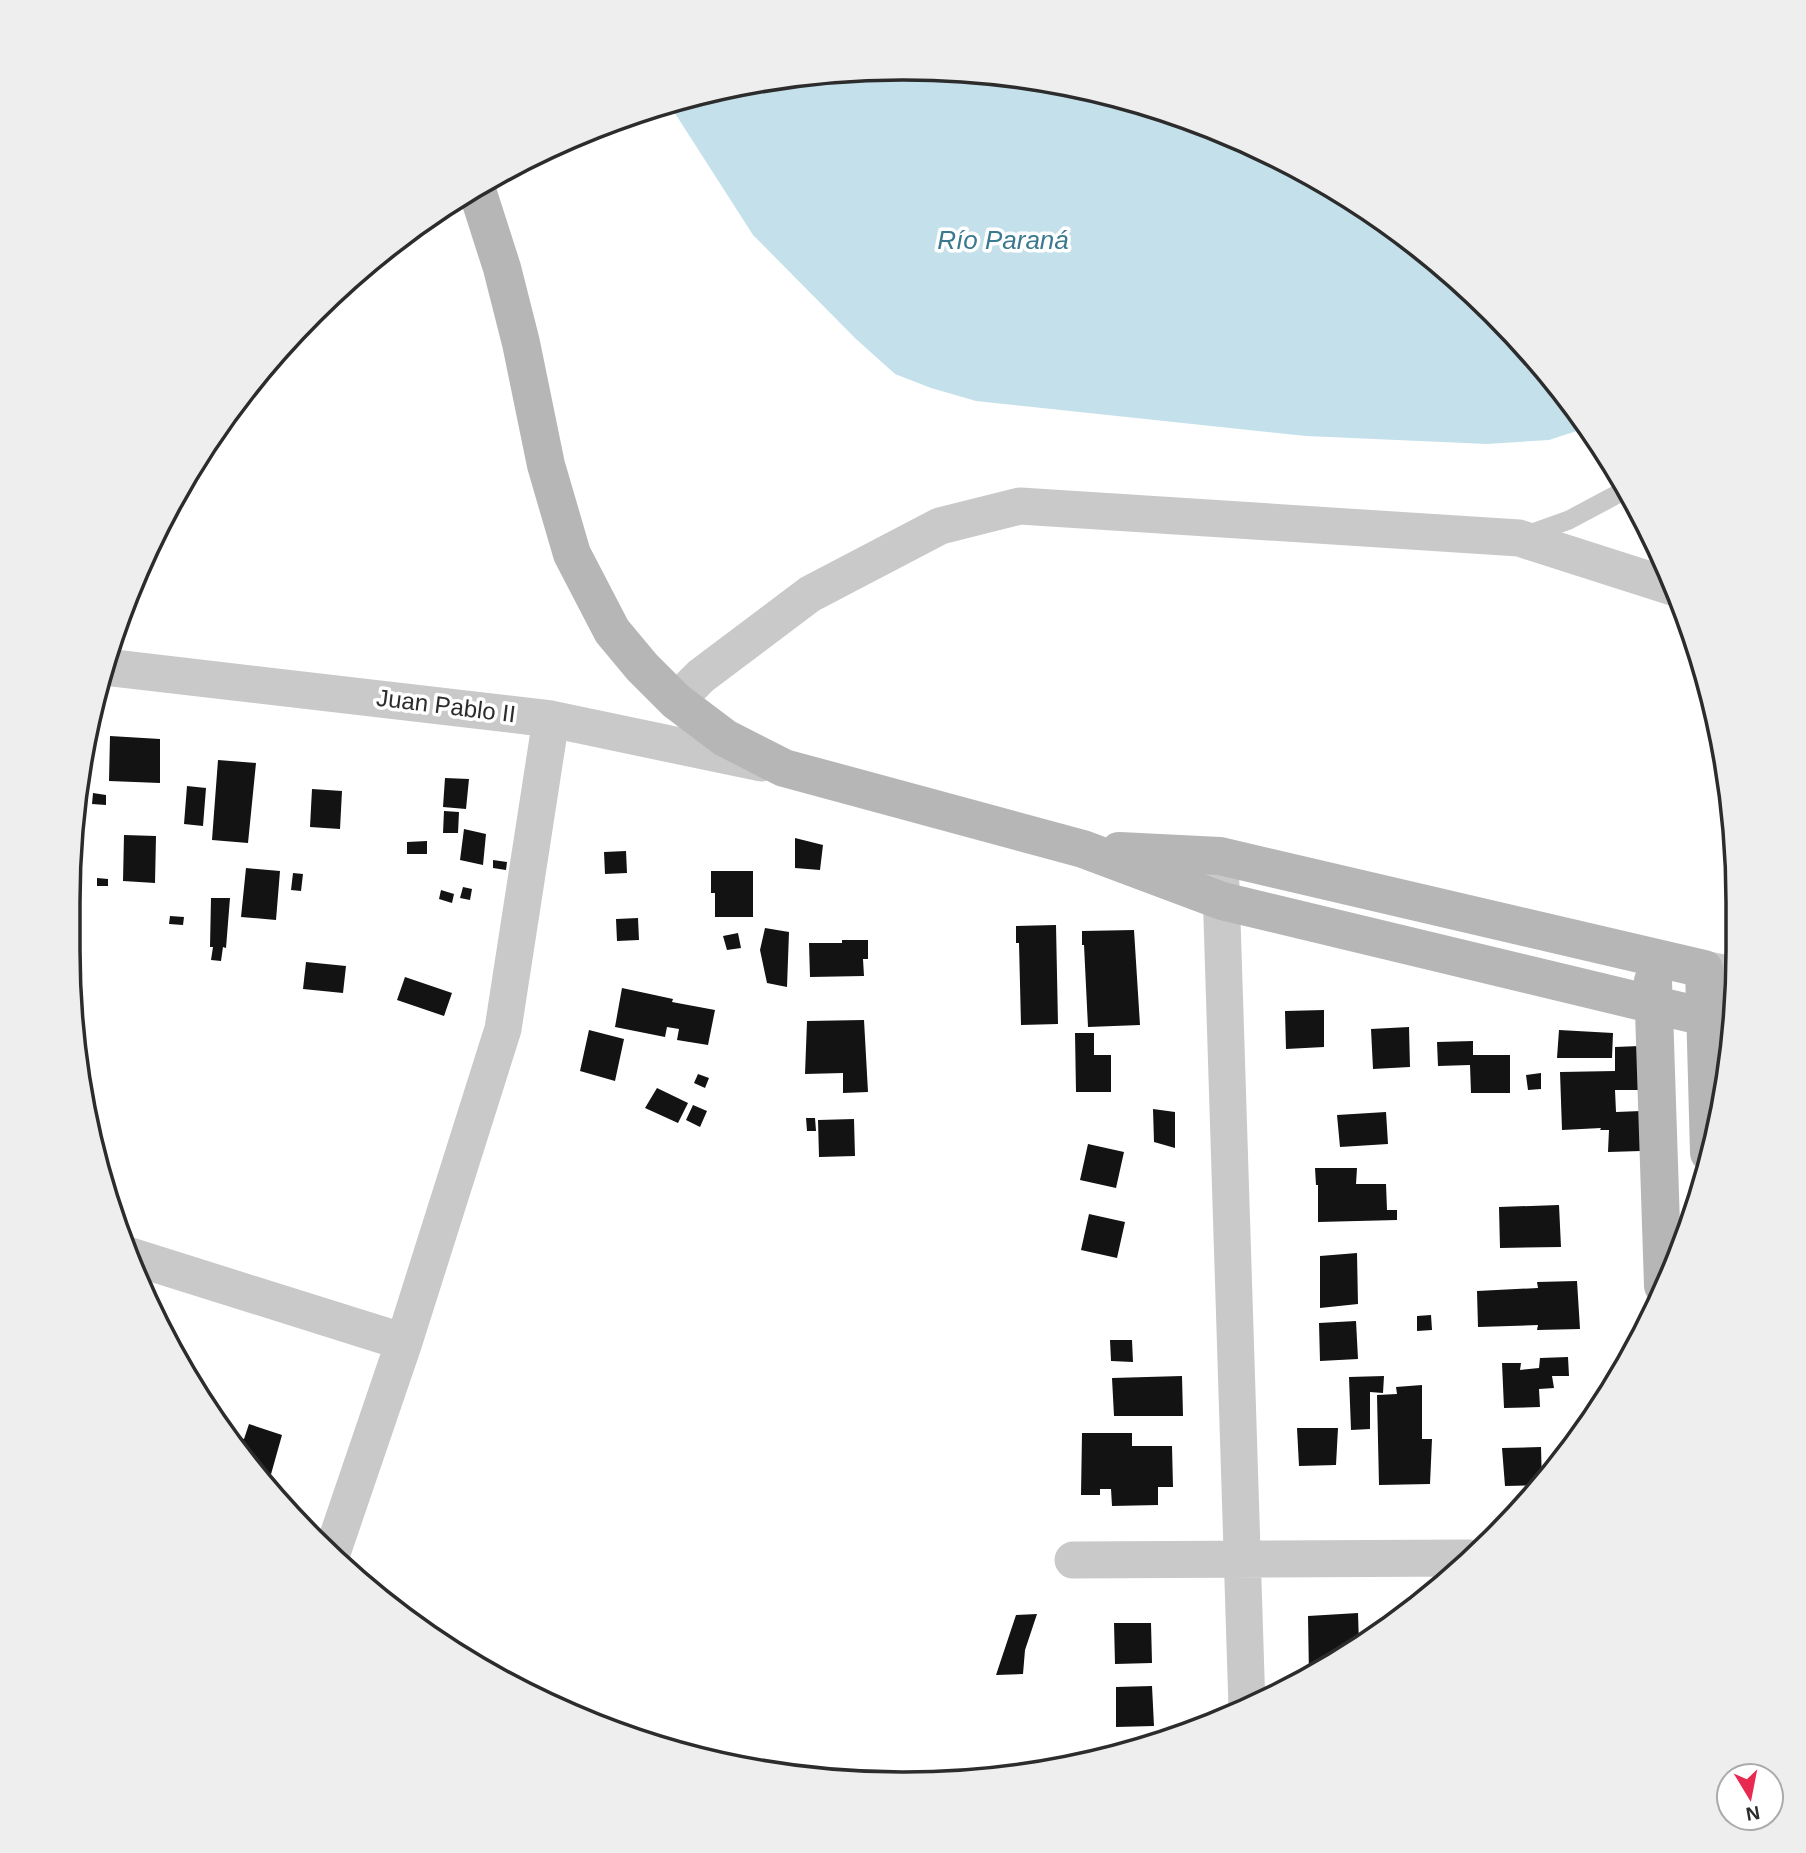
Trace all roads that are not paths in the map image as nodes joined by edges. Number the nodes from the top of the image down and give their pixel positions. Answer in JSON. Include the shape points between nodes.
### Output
{"nodes":[{"id":1,"x":480,"y":198,"type":"edge"},
{"id":2,"x":1616,"y":495,"type":"edge"},
{"id":3,"x":1519,"y":538,"type":"junction"},
{"id":4,"x":1661,"y":583,"type":"edge"},
{"id":5,"x":115,"y":668,"type":"edge"},
{"id":6,"x":676,"y":701,"type":"junction"},
{"id":7,"x":551,"y":719,"type":"junction"},
{"id":8,"x":784,"y":768,"type":"junction"},
{"id":9,"x":1083,"y":849,"type":"junction"},
{"id":10,"x":1220,"y":856,"type":"junction"},
{"id":11,"x":1222,"y":901,"type":"junction"},
{"id":12,"x":1653,"y":958,"type":"junction"},
{"id":13,"x":1718,"y":972,"type":"edge"},
{"id":14,"x":1654,"y":1004,"type":"junction"},
{"id":15,"x":1718,"y":1020,"type":"edge"},
{"id":16,"x":1713,"y":1087,"type":"edge"},
{"id":17,"x":141,"y":1259,"type":"edge"},
{"id":18,"x":1662,"y":1266,"type":"edge"},
{"id":19,"x":404,"y":1342,"type":"junction"},
{"id":20,"x":335,"y":1545,"type":"edge"},
{"id":21,"x":1242,"y":1558,"type":"junction"},
{"id":22,"x":1456,"y":1558,"type":"edge"},
{"id":23,"x":1073,"y":1560,"type":"dead end"},
{"id":24,"x":1247,"y":1697,"type":"edge"}],
"edges":[{"from":1,"to":6,"type":"main road","via":[[502,268],[546,465],[572,554],[612,631]]},
{"from":2,"to":3,"type":"lane","via":[[1569,520]]},
{"from":3,"to":4,"type":"street"},
{"from":3,"to":6,"type":"street","via":[[1020,506],[940,526],[810,594],[701,676]]},
{"from":5,"to":7,"type":"street","name":"Juan Pablo II"},
{"from":6,"to":8,"type":"main road","via":[[725,738]]},
{"from":7,"to":8,"type":"street","name":"Juan Pablo II"},
{"from":7,"to":19,"type":"street","via":[[503,1029]]},
{"from":8,"to":9,"type":"main road"},
{"from":9,"to":10,"type":"main road"},
{"from":9,"to":11,"type":"main road"},
{"from":10,"to":11,"type":"street"},
{"from":10,"to":12,"type":"main road"},
{"from":11,"to":14,"type":"main road"},
{"from":11,"to":21,"type":"street"},
{"from":12,"to":13,"type":"main road"},
{"from":12,"to":14,"type":"main road"},
{"from":13,"to":15,"type":"main road"},
{"from":14,"to":15,"type":"main road"},
{"from":14,"to":18,"type":"main road"},
{"from":15,"to":16,"type":"main road"},
{"from":17,"to":19,"type":"street"},
{"from":19,"to":20,"type":"street"},
{"from":21,"to":22,"type":"street"},
{"from":21,"to":23,"type":"street"},
{"from":21,"to":24,"type":"street"}]}
